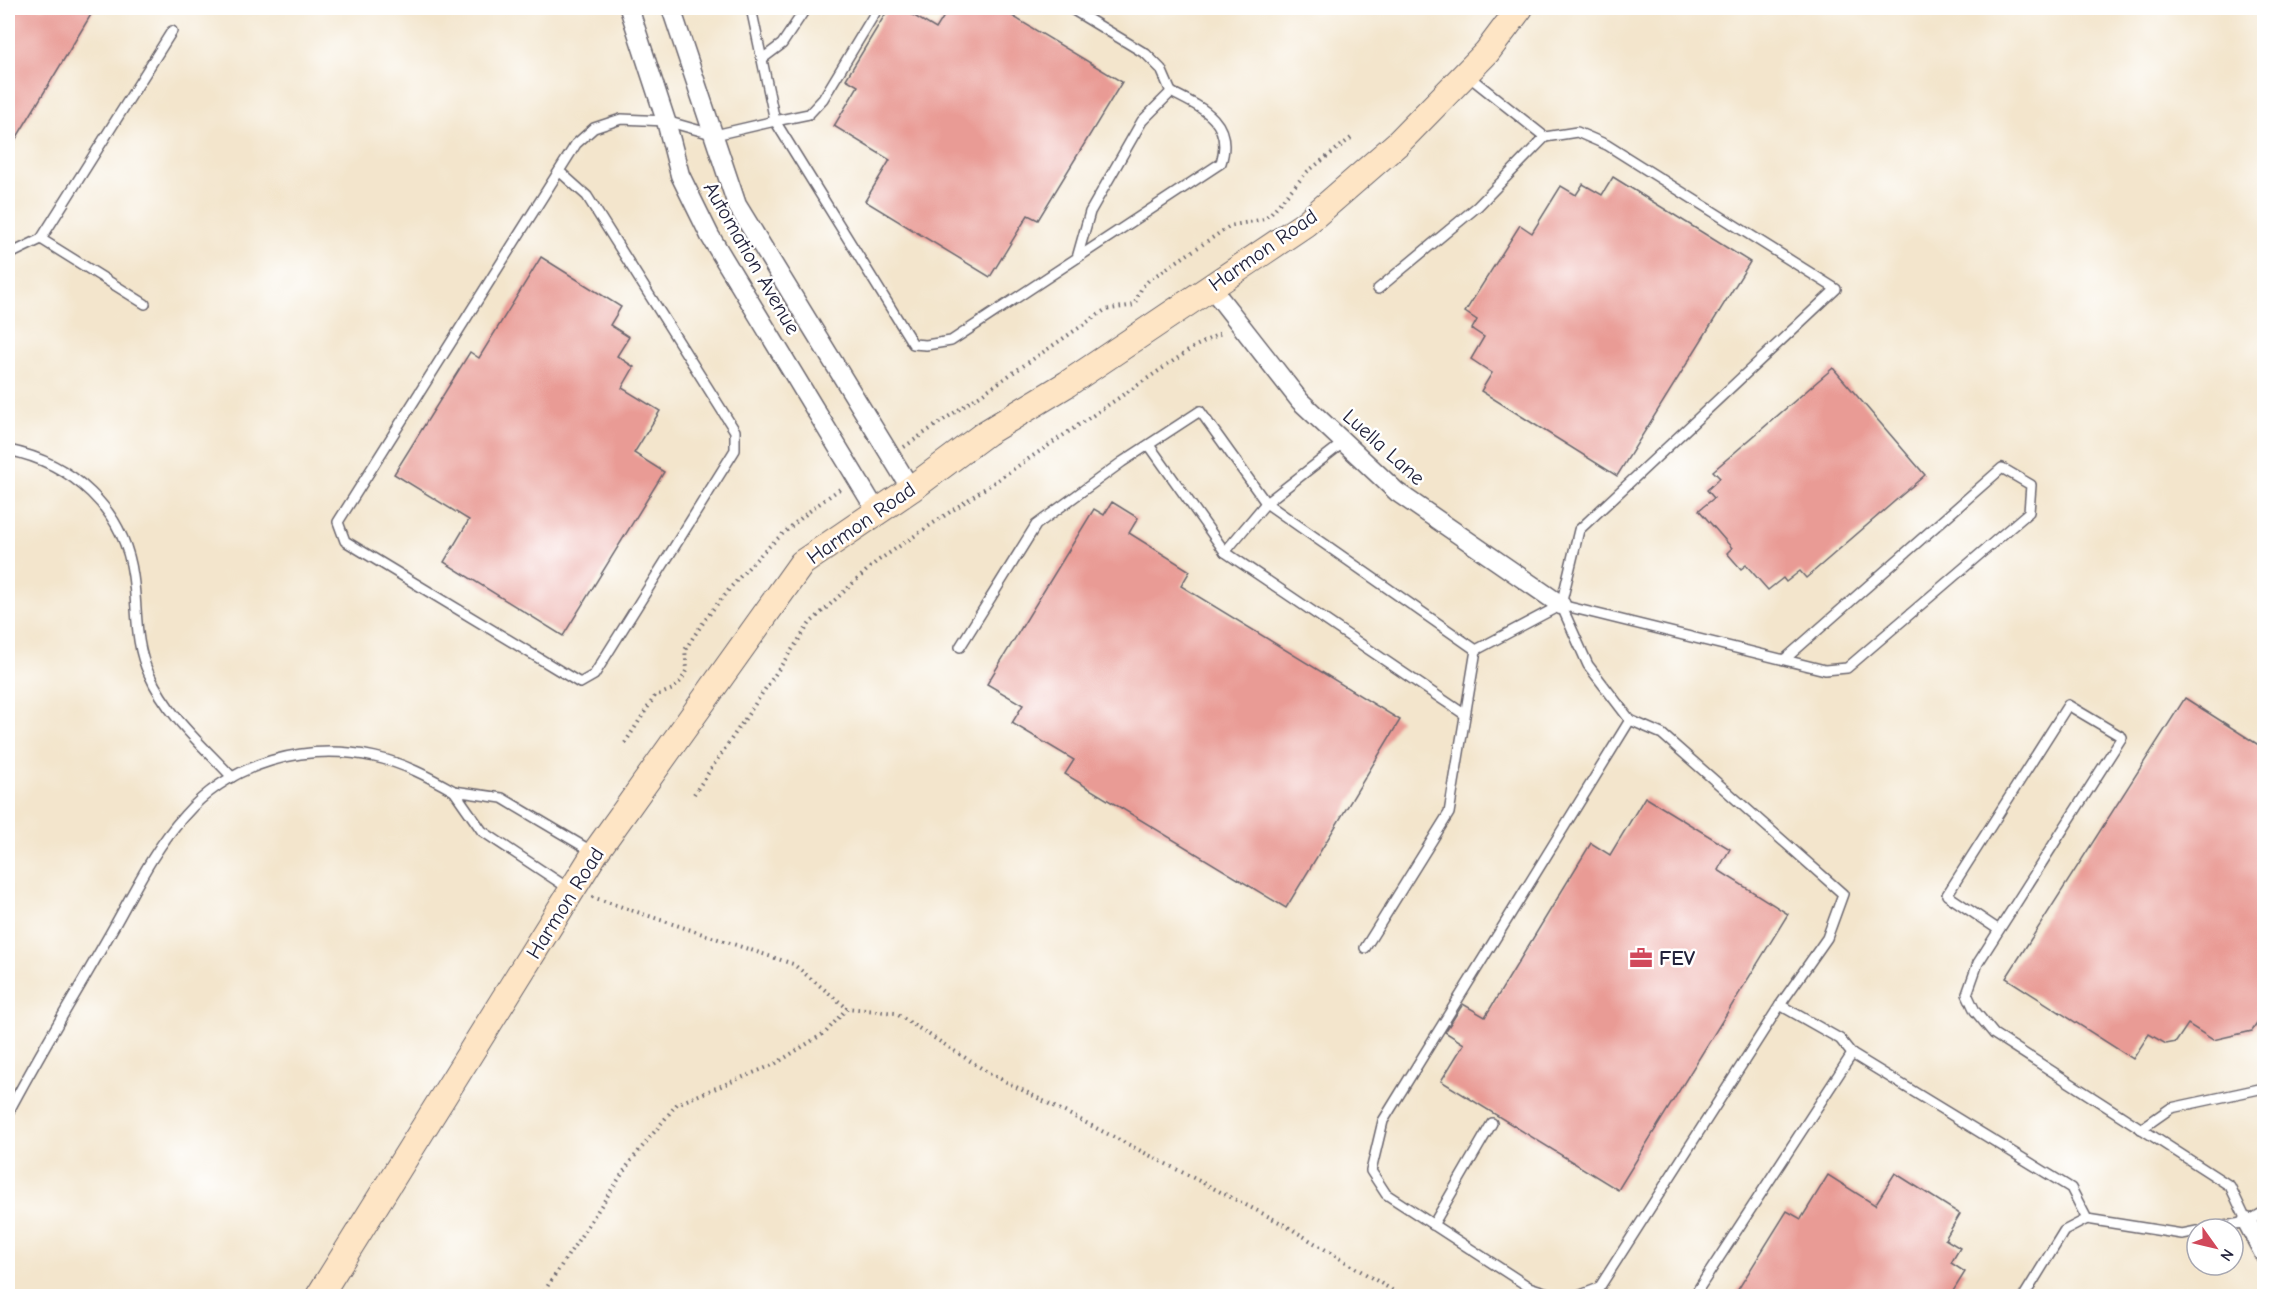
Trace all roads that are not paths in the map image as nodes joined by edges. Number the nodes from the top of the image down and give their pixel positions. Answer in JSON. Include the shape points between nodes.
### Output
{"nodes":[{"id":1,"x":629,"y":8,"type":"edge"},
{"id":2,"x":671,"y":8,"type":"edge"},
{"id":3,"x":751,"y":8,"type":"edge"},
{"id":4,"x":806,"y":8,"type":"edge"},
{"id":5,"x":878,"y":8,"type":"edge"},
{"id":6,"x":1070,"y":8,"type":"edge"},
{"id":7,"x":1520,"y":8,"type":"edge"},
{"id":8,"x":172,"y":31,"type":"dead end"},
{"id":9,"x":762,"y":59,"type":"junction"},
{"id":10,"x":1466,"y":74,"type":"junction"},
{"id":11,"x":1171,"y":92,"type":"junction"},
{"id":12,"x":666,"y":121,"type":"junction"},
{"id":13,"x":775,"y":121,"type":"junction"},
{"id":14,"x":715,"y":135,"type":"junction"},
{"id":15,"x":1545,"y":137,"type":"junction"},
{"id":16,"x":560,"y":171,"type":"junction"},
{"id":17,"x":41,"y":239,"type":"junction"},
{"id":18,"x":8,"y":255,"type":"edge"},
{"id":19,"x":1077,"y":258,"type":"junction"},
{"id":20,"x":1210,"y":286,"type":"junction"},
{"id":21,"x":1378,"y":289,"type":"dead end"},
{"id":22,"x":145,"y":304,"type":"dead end"},
{"id":23,"x":1344,"y":442,"type":"junction"},
{"id":24,"x":1149,"y":445,"type":"junction"},
{"id":25,"x":8,"y":450,"type":"edge"},
{"id":26,"x":911,"y":489,"type":"junction"},
{"id":27,"x":1266,"y":503,"type":"junction"},
{"id":28,"x":878,"y":512,"type":"junction"},
{"id":29,"x":1225,"y":552,"type":"junction"},
{"id":30,"x":1561,"y":605,"type":"junction"},
{"id":31,"x":960,"y":647,"type":"dead end"},
{"id":32,"x":1476,"y":650,"type":"junction"},
{"id":33,"x":1785,"y":659,"type":"junction"},
{"id":34,"x":1464,"y":714,"type":"junction"},
{"id":35,"x":1630,"y":720,"type":"junction"},
{"id":36,"x":232,"y":777,"type":"junction"},
{"id":37,"x":454,"y":791,"type":"junction"},
{"id":38,"x":595,"y":853,"type":"junction"},
{"id":39,"x":572,"y":891,"type":"junction"},
{"id":40,"x":1999,"y":930,"type":"junction"},
{"id":41,"x":1365,"y":948,"type":"dead end"},
{"id":42,"x":1780,"y":1005,"type":"junction"},
{"id":43,"x":1852,"y":1054,"type":"junction"},
{"id":44,"x":2265,"y":1088,"type":"edge"},
{"id":45,"x":8,"y":1113,"type":"edge"},
{"id":46,"x":1492,"y":1123,"type":"dead end"},
{"id":47,"x":2141,"y":1129,"type":"junction"},
{"id":48,"x":2265,"y":1212,"type":"edge"},
{"id":49,"x":2087,"y":1219,"type":"junction"},
{"id":50,"x":2247,"y":1222,"type":"junction"},
{"id":51,"x":1433,"y":1225,"type":"junction"},
{"id":52,"x":2185,"y":1233,"type":"edge"},
{"id":53,"x":2265,"y":1254,"type":"edge"},
{"id":54,"x":319,"y":1296,"type":"edge"},
{"id":55,"x":1557,"y":1296,"type":"edge"},
{"id":56,"x":1578,"y":1296,"type":"edge"},
{"id":57,"x":1694,"y":1296,"type":"edge"},
{"id":58,"x":2024,"y":1296,"type":"edge"}],
"edges":[{"from":1,"to":12,"type":"street","name":"Automation Avenue"},
{"from":2,"to":14,"type":"street","name":"Automation Avenue"},
{"from":3,"to":9,"type":"lane"},
{"from":4,"to":9,"type":"lane","via":[[782,44]]},
{"from":5,"to":13,"type":"lane","via":[[823,99],[809,114]]},
{"from":6,"to":11,"type":"lane","via":[[1146,54],[1161,69]]},
{"from":7,"to":10,"type":"street","name":"Harmon Road"},
{"from":8,"to":17,"type":"lane"},
{"from":9,"to":13,"type":"lane"},
{"from":10,"to":15,"type":"lane"},
{"from":10,"to":20,"type":"street","name":"Harmon Road","via":[[1398,143],[1305,225]]},
{"from":11,"to":19,"type":"lane","via":[[1142,121],[1090,212]]},
{"from":11,"to":19,"type":"lane","via":[[1197,105],[1221,126],[1226,147],[1221,163]]},
{"from":12,"to":14,"type":"lane"},
{"from":12,"to":16,"type":"lane","via":[[621,119],[594,128],[576,144]]},
{"from":12,"to":28,"type":"street","name":"Automation Avenue","via":[[680,175],[710,236]]},
{"from":13,"to":14,"type":"lane"},
{"from":13,"to":19,"type":"lane","via":[[913,344],[951,340]]},
{"from":14,"to":26,"type":"street","name":"Automation Avenue","via":[[737,205]]},
{"from":15,"to":21,"type":"lane","via":[[1478,206]]},
{"from":15,"to":30,"type":"lane","via":[[1577,132],[1607,145],[1836,289],[1580,530]]},
{"from":16,"to":16,"type":"lane","via":[[338,522],[345,542],[580,683],[594,675],[735,450],[735,431],[587,196]]},
{"from":17,"to":18,"type":"lane"},
{"from":17,"to":22,"type":"lane"},
{"from":20,"to":23,"type":"street","name":"Luella Lane","via":[[1300,400]]},
{"from":20,"to":26,"type":"street","name":"Harmon Road","via":[[1067,384],[986,433]]},
{"from":23,"to":27,"type":"lane"},
{"from":23,"to":30,"type":"street","name":"Luella Lane","via":[[1397,492]]},
{"from":24,"to":27,"type":"lane","via":[[1200,411]]},
{"from":24,"to":29,"type":"lane"},
{"from":24,"to":31,"type":"lane","via":[[1036,525]]},
{"from":25,"to":36,"type":"lane","via":[[30,454],[70,473],[107,509],[128,553],[134,577],[136,627],[148,674],[176,717]]},
{"from":26,"to":28,"type":"street","name":"Harmon Road"},
{"from":27,"to":29,"type":"lane"},
{"from":27,"to":32,"type":"lane"},
{"from":28,"to":38,"type":"street","name":"Harmon Road","via":[[802,563]]},
{"from":29,"to":34,"type":"lane"},
{"from":30,"to":32,"type":"lane"},
{"from":30,"to":33,"type":"lane"},
{"from":30,"to":35,"type":"lane","via":[[1588,665]]},
{"from":32,"to":34,"type":"lane"},
{"from":33,"to":33,"type":"lane","via":[[1826,670],[1847,668],[2029,512],[2031,485],[2002,468]]},
{"from":34,"to":41,"type":"lane","via":[[1449,813]]},
{"from":35,"to":42,"type":"lane","via":[[1662,734],[1843,894],[1827,938]]},
{"from":35,"to":51,"type":"lane","via":[[1383,1121],[1371,1171],[1386,1194]]},
{"from":36,"to":37,"type":"lane","via":[[286,756],[346,752],[398,764]]},
{"from":36,"to":45,"type":"lane","via":[[206,794],[166,839]]},
{"from":37,"to":38,"type":"lane","via":[[502,798]]},
{"from":37,"to":39,"type":"lane","via":[[482,831]]},
{"from":38,"to":39,"type":"street","name":"Harmon Road"},
{"from":39,"to":54,"type":"street","name":"Harmon Road"},
{"from":40,"to":40,"type":"lane","via":[[2122,737],[2068,705],[1947,896]]},
{"from":40,"to":47,"type":"lane","via":[[1978,963],[1968,994],[1975,1011],[1994,1034]]},
{"from":42,"to":43,"type":"lane","via":[[1840,1039]]},
{"from":42,"to":56,"type":"lane","via":[[1599,1288]]},
{"from":43,"to":49,"type":"lane","via":[[2071,1188]]},
{"from":43,"to":57,"type":"lane"},
{"from":44,"to":47,"type":"lane","via":[[2171,1108]]},
{"from":46,"to":51,"type":"lane"},
{"from":47,"to":50,"type":"lane","via":[[2229,1186]]},
{"from":48,"to":50,"type":"lane"},
{"from":49,"to":52,"type":"lane"},
{"from":49,"to":58,"type":"lane","via":[[2064,1231]]},
{"from":50,"to":53,"type":"street"},
{"from":51,"to":55,"type":"lane","via":[[1529,1287]]}]}
